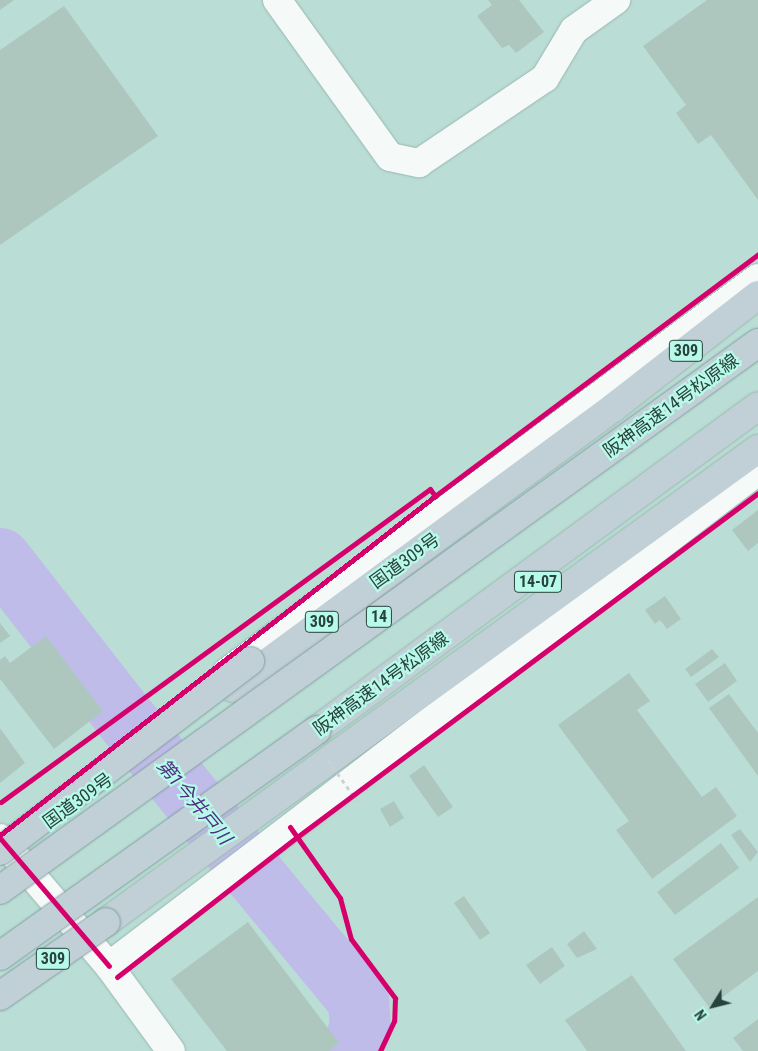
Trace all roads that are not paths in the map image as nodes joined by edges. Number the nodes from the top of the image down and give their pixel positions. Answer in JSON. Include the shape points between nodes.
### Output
{"nodes":[{"id":1,"x":277,"y":0,"type":"edge"},
{"id":2,"x":616,"y":0,"type":"edge"},
{"id":3,"x":758,"y":278,"type":"edge"},
{"id":4,"x":758,"y":293,"type":"edge"},
{"id":5,"x":758,"y":344,"type":"edge"},
{"id":6,"x":758,"y":406,"type":"edge"},
{"id":7,"x":758,"y":434,"type":"edge"},
{"id":8,"x":758,"y":449,"type":"edge"},
{"id":9,"x":758,"y":471,"type":"edge"},
{"id":10,"x":317,"y":730,"type":"junction"},
{"id":11,"x":0,"y":839,"type":"edge"},
{"id":12,"x":0,"y":851,"type":"edge"},
{"id":13,"x":0,"y":859,"type":"edge"},
{"id":14,"x":0,"y":890,"type":"edge"},
{"id":15,"x":0,"y":956,"type":"edge"},
{"id":16,"x":109,"y":966,"type":"junction"},
{"id":17,"x":0,"y":996,"type":"edge"},
{"id":18,"x":150,"y":1051,"type":"edge"},
{"id":19,"x":170,"y":1051,"type":"edge"}],
"edges":[{"from":1,"to":2,"type":"street","via":[[390,157],[419,164],[545,78],[574,30]]},
{"from":3,"to":11,"type":"street"},
{"from":4,"to":12,"type":"highway","bridge":true,"via":[[250,660]]},
{"from":4,"to":13,"type":"highway","name":"国道309号","number":"309","via":[[614,407]]},
{"from":5,"to":14,"type":"highway","name":"阪神高速14号松原線","number":"14","bridge":true},
{"from":6,"to":10,"type":"highway","name":"阪神高速14号松原線"},
{"from":7,"to":10,"type":"highway","number":"14-07"},
{"from":8,"to":17,"type":"highway","number":"309","bridge":true},
{"from":9,"to":16,"type":"street"},
{"from":10,"to":15,"type":"highway","name":"阪神高速14号松原線","bridge":true},
{"from":11,"to":16,"type":"street"},
{"from":16,"to":18,"type":"street"},
{"from":16,"to":19,"type":"street"}]}
